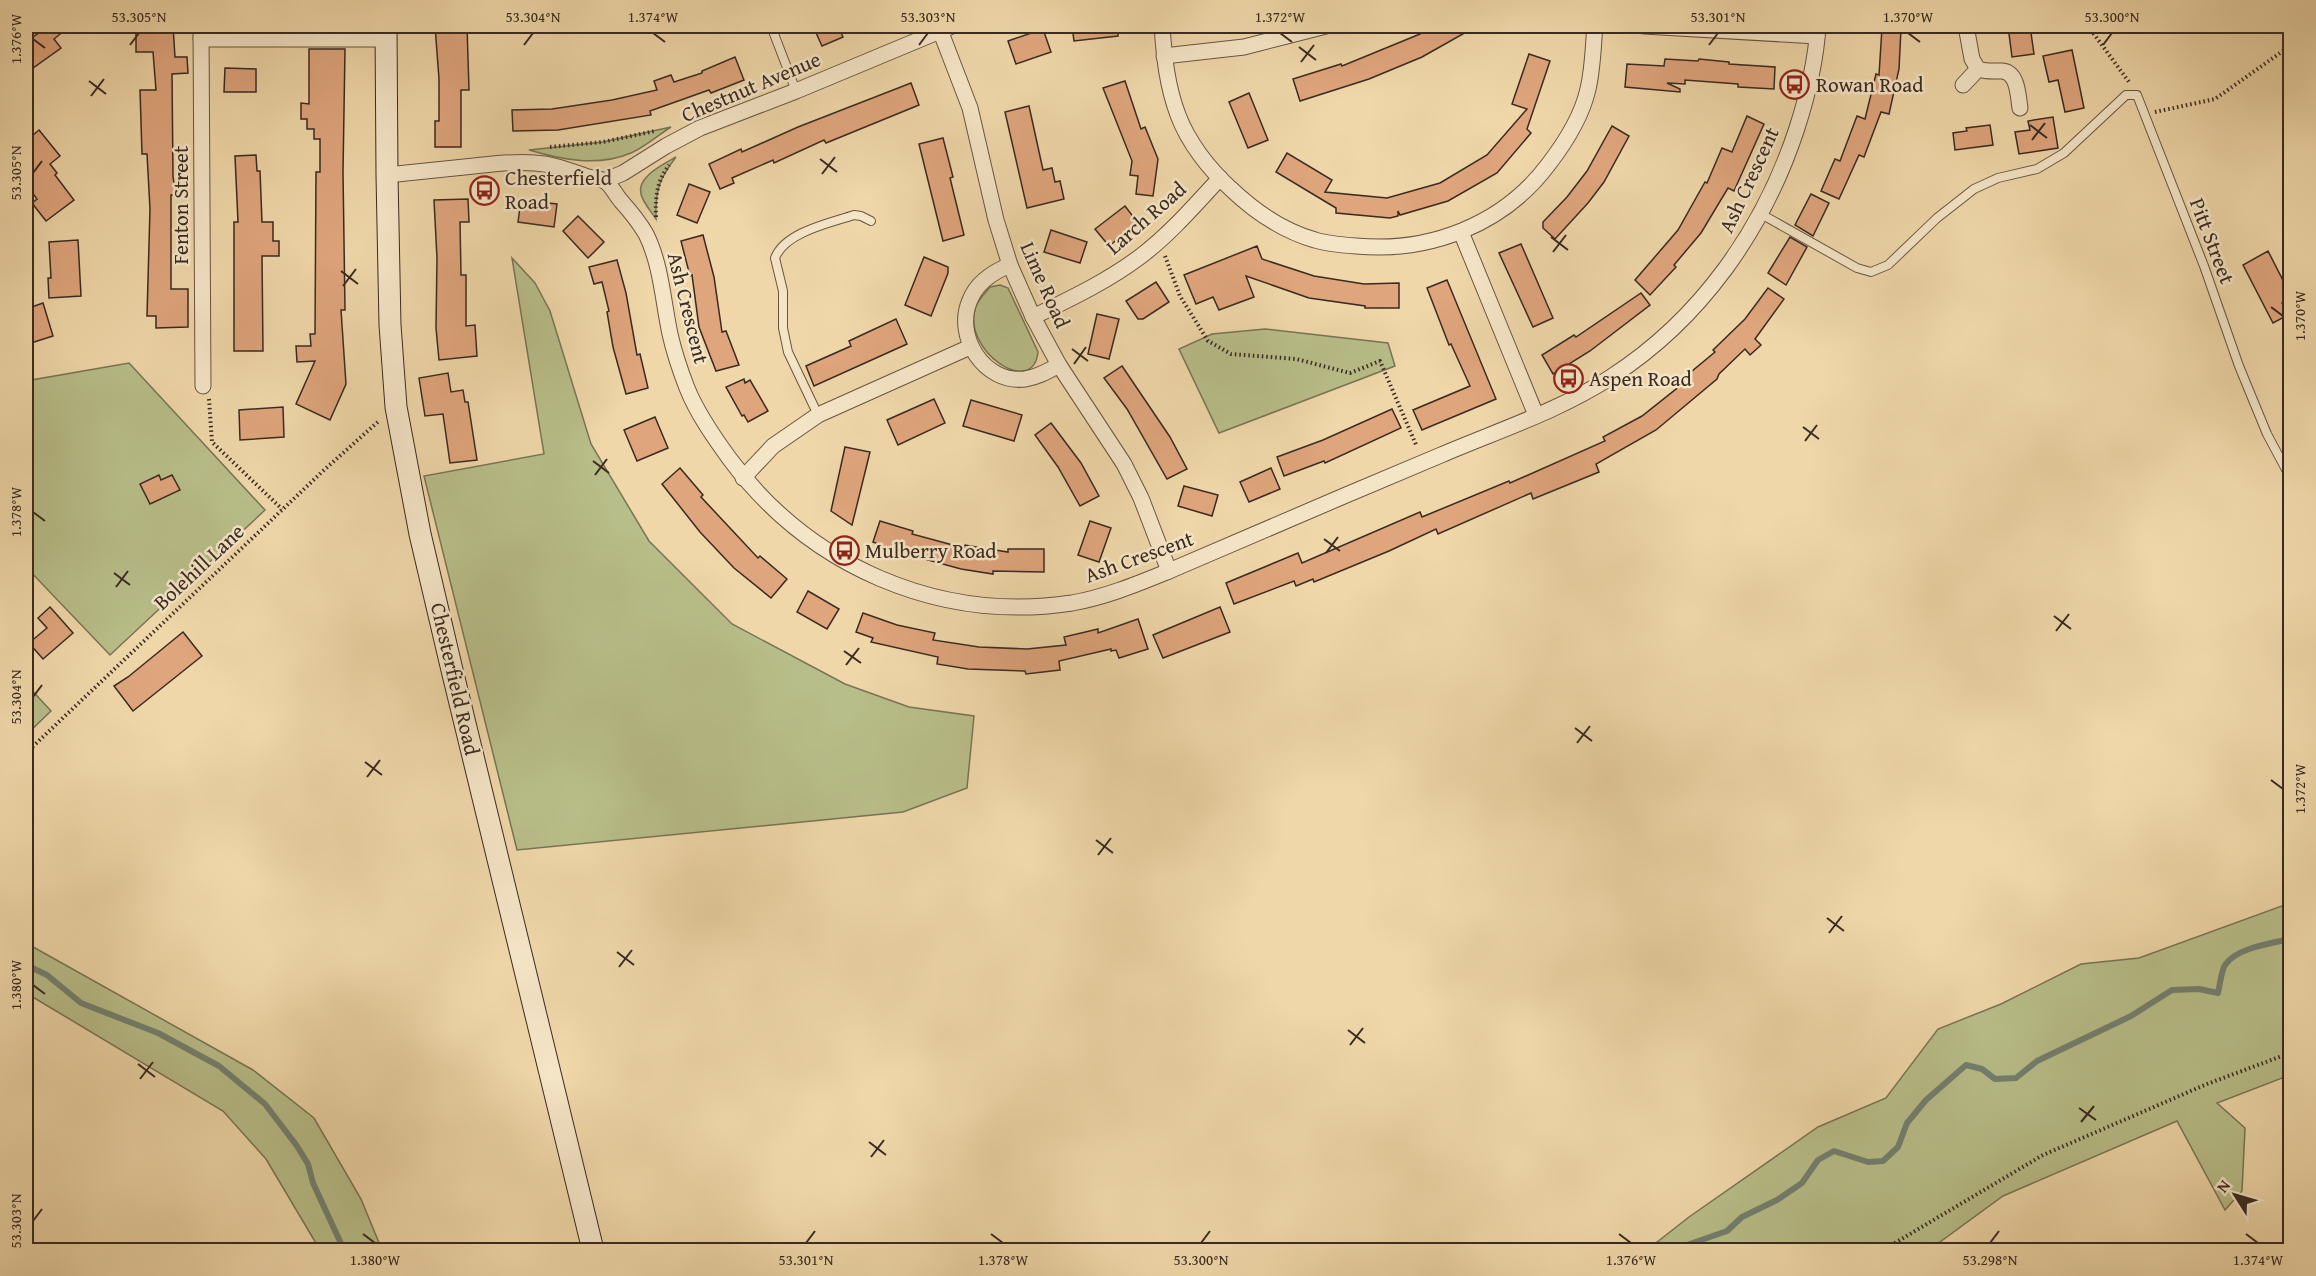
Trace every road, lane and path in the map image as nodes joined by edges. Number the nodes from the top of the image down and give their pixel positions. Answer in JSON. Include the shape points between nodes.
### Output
{"nodes":[{"id":1,"x":771,"y":26,"type":"edge"},
{"id":2,"x":1162,"y":26,"type":"edge"},
{"id":3,"x":1326,"y":26,"type":"edge"},
{"id":4,"x":1595,"y":26,"type":"edge"},
{"id":5,"x":1644,"y":26,"type":"edge"},
{"id":6,"x":1966,"y":26,"type":"edge"},
{"id":7,"x":2088,"y":26,"type":"edge"},
{"id":8,"x":946,"y":28,"type":"edge"},
{"id":9,"x":1817,"y":31,"type":"edge"},
{"id":10,"x":201,"y":32,"type":"edge"},
{"id":11,"x":386,"y":32,"type":"edge"},
{"id":12,"x":2290,"y":46,"type":"edge"},
{"id":13,"x":1164,"y":56,"type":"junction"},
{"id":14,"x":1978,"y":69,"type":"junction"},
{"id":15,"x":1963,"y":85,"type":"dead end"},
{"id":16,"x":796,"y":91,"type":"junction"},
{"id":17,"x":2137,"y":95,"type":"junction"},
{"id":18,"x":2020,"y":108,"type":"dead end"},
{"id":19,"x":2146,"y":113,"type":"junction"},
{"id":20,"x":684,"y":137,"type":"junction"},
{"id":21,"x":540,"y":149,"type":"dead end"},
{"id":22,"x":387,"y":175,"type":"junction"},
{"id":23,"x":1220,"y":178,"type":"junction"},
{"id":24,"x":604,"y":181,"type":"junction"},
{"id":25,"x":1761,"y":214,"type":"junction"},
{"id":26,"x":871,"y":221,"type":"dead end"},
{"id":27,"x":1461,"y":232,"type":"junction"},
{"id":28,"x":646,"y":234,"type":"junction"},
{"id":29,"x":1159,"y":241,"type":"junction"},
{"id":30,"x":1010,"y":265,"type":"junction"},
{"id":31,"x":1033,"y":317,"type":"junction"},
{"id":32,"x":970,"y":347,"type":"junction"},
{"id":33,"x":1059,"y":365,"type":"junction"},
{"id":34,"x":203,"y":386,"type":"joint"},
{"id":35,"x":396,"y":407,"type":"junction"},
{"id":36,"x":818,"y":415,"type":"junction"},
{"id":37,"x":1536,"y":415,"type":"junction"},
{"id":38,"x":1424,"y":462,"type":"junction"},
{"id":39,"x":2290,"y":477,"type":"edge"},
{"id":40,"x":743,"y":478,"type":"junction"},
{"id":41,"x":282,"y":509,"type":"junction"},
{"id":42,"x":1169,"y":571,"type":"junction"},
{"id":43,"x":26,"y":753,"type":"edge"},
{"id":44,"x":2290,"y":1053,"type":"edge"},
{"id":45,"x":593,"y":1251,"type":"edge"},
{"id":46,"x":1883,"y":1251,"type":"edge"}],
"edges":[{"from":1,"to":16,"type":"lane"},
{"from":2,"to":13,"type":"street"},
{"from":3,"to":13,"type":"street","via":[[1244,47]]},
{"from":4,"to":27,"type":"street","via":[[1588,91],[1576,122],[1558,151],[1517,198],[1495,215]]},
{"from":5,"to":9,"type":"street"},
{"from":6,"to":14,"type":"street","via":[[1972,59]]},
{"from":7,"to":17,"type":"path"},
{"from":8,"to":16,"type":"street","name":"Chestnut Avenue"},
{"from":8,"to":30,"type":"street","name":"Lime Road"},
{"from":9,"to":25,"type":"street","name":"Ash Crescent","via":[[1805,105]]},
{"from":10,"to":11,"type":"street","via":[[346,38]]},
{"from":10,"to":34,"type":"street","name":"Fenton Street"},
{"from":11,"to":22,"type":"main road","name":"Chesterfield Road"},
{"from":12,"to":19,"type":"path","via":[[2215,99]]},
{"from":13,"to":23,"type":"street","via":[[1178,116]]},
{"from":14,"to":15,"type":"street"},
{"from":14,"to":18,"type":"street","via":[[2010,73]]},
{"from":16,"to":20,"type":"street","name":"Chestnut Avenue"},
{"from":17,"to":19,"type":"lane","name":"Pitt Street"},
{"from":17,"to":25,"type":"lane","via":[[2126,95],[2064,153],[2037,170],[1998,178],[1974,189],[1880,270],[1857,268]]},
{"from":19,"to":39,"type":"lane","name":"Pitt Street","via":[[2239,366]]},
{"from":20,"to":21,"type":"path","via":[[671,127],[603,142]]},
{"from":20,"to":24,"type":"street","name":"Chestnut Avenue"},
{"from":20,"to":28,"type":"path","via":[[686,147],[663,174],[655,196],[656,219]]},
{"from":22,"to":24,"type":"street","via":[[535,163]]},
{"from":22,"to":35,"type":"main road","name":"Chesterfield Road"},
{"from":23,"to":27,"type":"street","via":[[1264,216],[1316,241],[1395,248]]},
{"from":23,"to":29,"type":"street","name":"Larch Road"},
{"from":24,"to":28,"type":"street","name":"Ash Crescent"},
{"from":25,"to":37,"type":"street","name":"Ash Crescent","via":[[1738,254],[1713,285],[1647,351],[1610,378]]},
{"from":26,"to":36,"type":"lane","via":[[854,215],[797,235],[785,242],[775,258],[783,291],[783,328],[788,352]]},
{"from":27,"to":37,"type":"street"},
{"from":28,"to":40,"type":"street","name":"Ash Crescent","via":[[656,263],[670,336],[689,392],[701,418]]},
{"from":29,"to":31,"type":"street","name":"Larch Road","via":[[1122,270]]},
{"from":29,"to":38,"type":"path","via":[[1180,296],[1208,341],[1231,354],[1296,359],[1350,373],[1380,361]]},
{"from":30,"to":31,"type":"street","name":"Lime Road"},
{"from":30,"to":32,"type":"street","via":[[986,278],[969,301],[966,319]]},
{"from":31,"to":33,"type":"street","name":"Lime Road"},
{"from":32,"to":33,"type":"street","via":[[991,370],[1005,377],[1040,376]]},
{"from":32,"to":36,"type":"street"},
{"from":33,"to":42,"type":"street","name":"Lime Road","via":[[1124,464]]},
{"from":34,"to":41,"type":"path","via":[[209,398],[212,442]]},
{"from":35,"to":41,"type":"path","name":"Bolehill Lane"},
{"from":35,"to":45,"type":"main road","name":"Chesterfield Road","via":[[420,534]]},
{"from":36,"to":40,"type":"street","via":[[772,446]]},
{"from":37,"to":38,"type":"street","name":"Ash Crescent"},
{"from":38,"to":42,"type":"street","name":"Ash Crescent"},
{"from":40,"to":42,"type":"street","name":"Ash Crescent","via":[[805,537],[836,558],[875,579],[912,592],[992,605],[1071,603],[1112,594]]},
{"from":41,"to":43,"type":"path","name":"Bolehill Lane"},
{"from":44,"to":46,"type":"path","via":[[2207,1084],[2043,1155]]}]}
